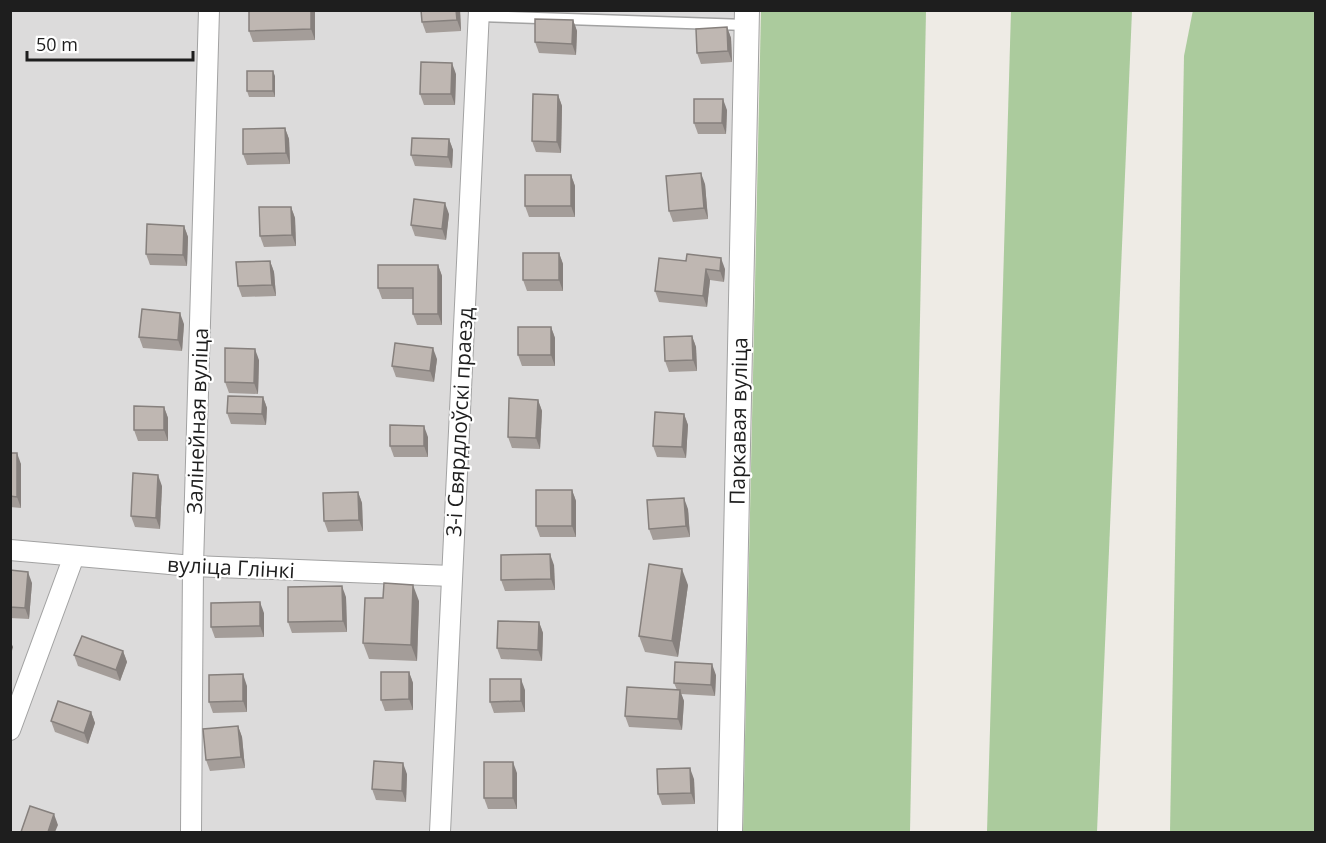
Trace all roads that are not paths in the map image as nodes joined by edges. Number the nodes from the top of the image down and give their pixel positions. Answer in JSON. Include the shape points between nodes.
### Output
{"nodes":[{"id":1,"x":209,"y":10,"type":"edge"},
{"id":2,"x":479,"y":13,"type":"edge"},
{"id":3,"x":747,"y":18,"type":"edge"},
{"id":4,"x":10,"y":550,"type":"edge"},
{"id":5,"x":74,"y":556,"type":"junction"},
{"id":6,"x":194,"y":566,"type":"junction"},
{"id":7,"x":452,"y":576,"type":"junction"},
{"id":8,"x":10,"y":730,"type":"edge"},
{"id":9,"x":191,"y":832,"type":"edge"},
{"id":10,"x":440,"y":832,"type":"edge"},
{"id":11,"x":730,"y":832,"type":"edge"}],
"edges":[{"from":1,"to":6,"type":"street","name":"Залінейная вуліца"},
{"from":2,"to":3,"type":"lane"},
{"from":2,"to":7,"type":"street","name":"3-і Свярдлоўскі праезд"},
{"from":3,"to":11,"type":"street","name":"Паркавая вуліца"},
{"from":4,"to":5,"type":"street","name":"вуліца Глінкі"},
{"from":5,"to":6,"type":"street","name":"вуліца Глінкі"},
{"from":5,"to":8,"type":"street"},
{"from":6,"to":7,"type":"street","name":"вуліца Глінкі"},
{"from":6,"to":9,"type":"street","name":"Залінейная вуліца"},
{"from":7,"to":10,"type":"street","name":"3-і Свярдлоўскі праезд"}]}
